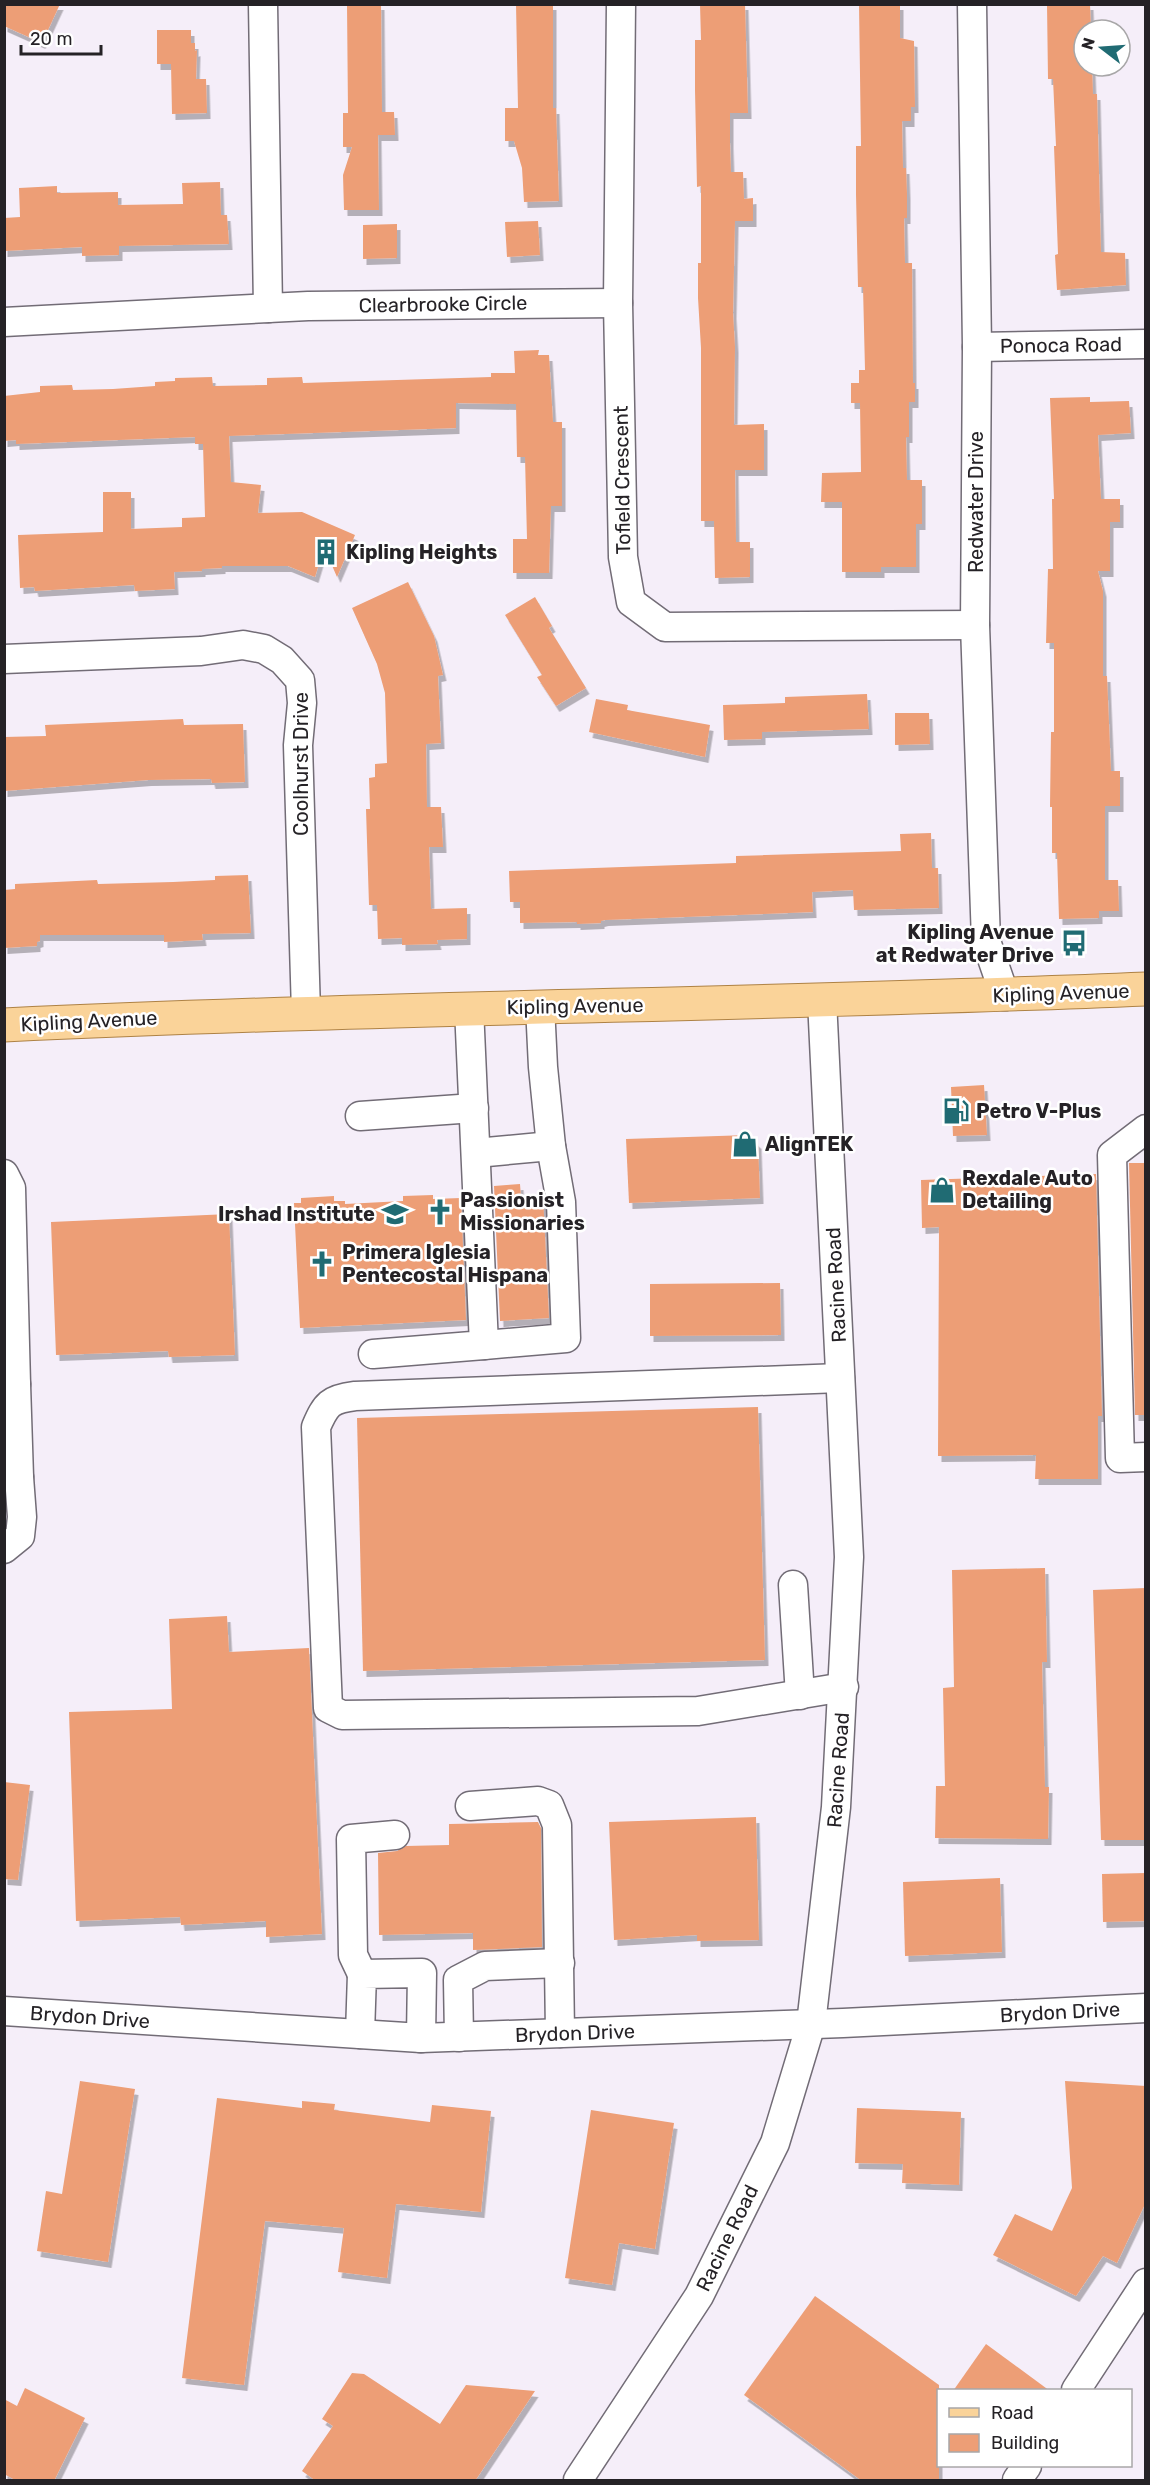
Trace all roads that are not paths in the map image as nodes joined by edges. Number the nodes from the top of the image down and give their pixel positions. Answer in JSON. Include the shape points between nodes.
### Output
{"nodes":[{"id":1,"x":263,"y":4,"type":"edge"},
{"id":2,"x":621,"y":4,"type":"edge"},
{"id":3,"x":972,"y":4,"type":"edge"},
{"id":4,"x":618,"y":303,"type":"junction"},
{"id":5,"x":268,"y":308,"type":"junction"},
{"id":6,"x":4,"y":322,"type":"edge"},
{"id":7,"x":1146,"y":344,"type":"edge"},
{"id":8,"x":977,"y":347,"type":"junction"},
{"id":9,"x":975,"y":625,"type":"junction"},
{"id":10,"x":4,"y":660,"type":"edge"},
{"id":11,"x":1146,"y":989,"type":"edge"},
{"id":12,"x":1005,"y":996,"type":"junction"},
{"id":13,"x":822,"y":1000,"type":"junction"},
{"id":14,"x":540,"y":1006,"type":"junction"},
{"id":15,"x":469,"y":1008,"type":"junction"},
{"id":16,"x":306,"y":1012,"type":"junction"},
{"id":17,"x":4,"y":1025,"type":"edge"},
{"id":18,"x":474,"y":1108,"type":"junction"},
{"id":19,"x":360,"y":1116,"type":"dead end"},
{"id":20,"x":1146,"y":1129,"type":"edge"},
{"id":21,"x":551,"y":1146,"type":"junction"},
{"id":22,"x":476,"y":1153,"type":"junction"},
{"id":23,"x":4,"y":1174,"type":"edge"},
{"id":24,"x":484,"y":1345,"type":"junction"},
{"id":25,"x":373,"y":1354,"type":"dead end"},
{"id":26,"x":840,"y":1378,"type":"junction"},
{"id":27,"x":10,"y":1391,"type":"edge"},
{"id":28,"x":1132,"y":1458,"type":"edge"},
{"id":29,"x":12,"y":1469,"type":"edge"},
{"id":30,"x":4,"y":1549,"type":"edge"},
{"id":31,"x":793,"y":1585,"type":"dead end"},
{"id":32,"x":844,"y":1687,"type":"junction"},
{"id":33,"x":800,"y":1695,"type":"junction"},
{"id":34,"x":470,"y":1806,"type":"dead end"},
{"id":35,"x":395,"y":1835,"type":"dead end"},
{"id":36,"x":560,"y":1963,"type":"junction"},
{"id":37,"x":362,"y":1974,"type":"junction"},
{"id":38,"x":1146,"y":2008,"type":"edge"},
{"id":39,"x":4,"y":2011,"type":"edge"},
{"id":40,"x":811,"y":2024,"type":"junction"},
{"id":41,"x":560,"y":2033,"type":"junction"},
{"id":42,"x":360,"y":2034,"type":"junction"},
{"id":43,"x":459,"y":2037,"type":"junction"},
{"id":44,"x":421,"y":2038,"type":"junction"},
{"id":45,"x":1146,"y":2283,"type":"edge"},
{"id":46,"x":1077,"y":2389,"type":"edge"},
{"id":47,"x":1026,"y":2467,"type":"edge"},
{"id":48,"x":578,"y":2481,"type":"edge"},
{"id":49,"x":1017,"y":2481,"type":"edge"}],
"edges":[{"from":1,"to":5,"type":"street"},
{"from":2,"to":4,"type":"street","name":"Tofield Crescent"},
{"from":3,"to":8,"type":"street","name":"Redwater Drive"},
{"from":4,"to":5,"type":"street","name":"Clearbrooke Circle"},
{"from":4,"to":9,"type":"street","name":"Tofield Crescent","via":[[623,557],[631,602],[665,627]]},
{"from":5,"to":6,"type":"street","name":"Clearbrooke Circle"},
{"from":7,"to":8,"type":"street","name":"Ponoca Road"},
{"from":8,"to":9,"type":"street","name":"Redwater Drive"},
{"from":9,"to":12,"type":"street","name":"Redwater Drive","via":[[986,941]]},
{"from":10,"to":16,"type":"street","name":"Coolhurst Drive","via":[[201,651],[243,645],[264,649],[282,660],[300,680],[298,745]]},
{"from":11,"to":12,"type":"main road","name":"Kipling Avenue"},
{"from":12,"to":13,"type":"main road","name":"Kipling Avenue"},
{"from":13,"to":14,"type":"main road","name":"Kipling Avenue"},
{"from":13,"to":26,"type":"street","name":"Racine Road"},
{"from":14,"to":15,"type":"main road","name":"Kipling Avenue"},
{"from":14,"to":21,"type":"street"},
{"from":15,"to":16,"type":"main road","name":"Kipling Avenue"},
{"from":15,"to":18,"type":"street"},
{"from":16,"to":17,"type":"main road","name":"Kipling Avenue"},
{"from":18,"to":19,"type":"street"},
{"from":18,"to":22,"type":"street"},
{"from":20,"to":28,"type":"street","via":[[1112,1155]]},
{"from":21,"to":22,"type":"street"},
{"from":21,"to":24,"type":"street","via":[[561,1202],[566,1338]]},
{"from":22,"to":24,"type":"street"},
{"from":23,"to":27,"type":"street","via":[[11,1188]]},
{"from":24,"to":25,"type":"street"},
{"from":26,"to":32,"type":"street","name":"Racine Road","via":[[849,1557]]},
{"from":26,"to":33,"type":"street","via":[[355,1396],[337,1398],[324,1408],[316,1426],[328,1708],[342,1716],[698,1711]]},
{"from":27,"to":29,"type":"street"},
{"from":29,"to":30,"type":"street","via":[[22,1517],[20,1536]]},
{"from":31,"to":33,"type":"street"},
{"from":32,"to":33,"type":"street"},
{"from":32,"to":40,"type":"street","name":"Racine Road","via":[[836,1807]]},
{"from":34,"to":36,"type":"street","via":[[538,1802],[549,1805],[557,1825]]},
{"from":35,"to":37,"type":"street","via":[[351,1839],[353,1955]]},
{"from":36,"to":41,"type":"street"},
{"from":36,"to":43,"type":"street","via":[[485,1966],[458,1980]]},
{"from":37,"to":42,"type":"street"},
{"from":37,"to":44,"type":"street","via":[[422,1973]]},
{"from":38,"to":40,"type":"street","name":"Brydon Drive"},
{"from":39,"to":42,"type":"street","name":"Brydon Drive"},
{"from":40,"to":41,"type":"street","name":"Brydon Drive"},
{"from":40,"to":48,"type":"street","name":"Racine Road","via":[[775,2143],[699,2296]]},
{"from":41,"to":43,"type":"street","name":"Brydon Drive"},
{"from":42,"to":44,"type":"street","name":"Brydon Drive"},
{"from":43,"to":44,"type":"street","name":"Brydon Drive"},
{"from":45,"to":46,"type":"street"},
{"from":47,"to":49,"type":"street"}]}
